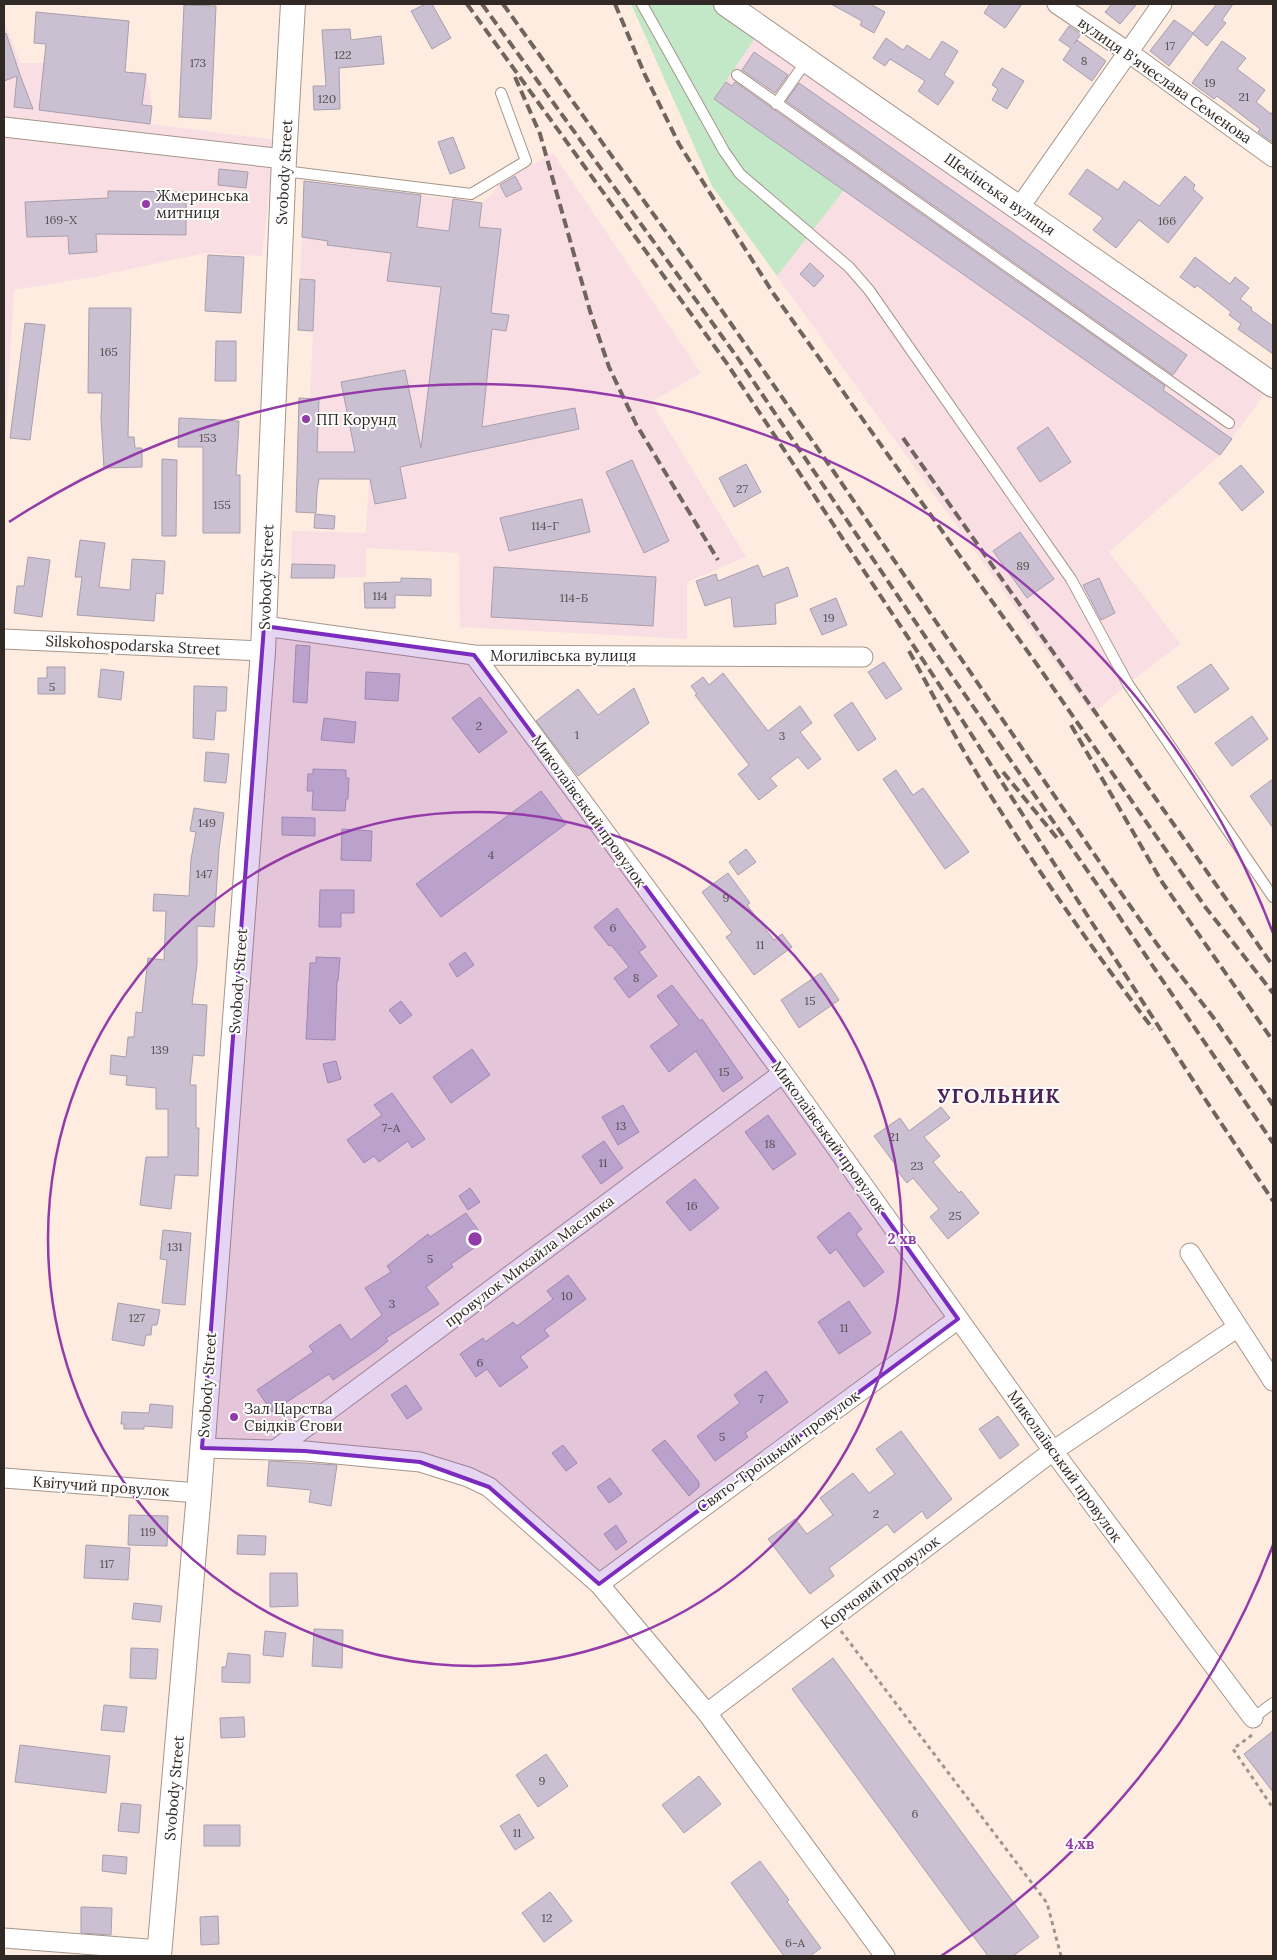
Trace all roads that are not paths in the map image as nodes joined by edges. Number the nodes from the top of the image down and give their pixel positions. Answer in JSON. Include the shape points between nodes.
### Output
{"nodes":[{"id":1,"x":293,"y":4,"type":"edge"},
{"id":2,"x":642,"y":4,"type":"edge"},
{"id":3,"x":726,"y":4,"type":"edge"},
{"id":4,"x":1057,"y":4,"type":"edge"},
{"id":5,"x":1162,"y":4,"type":"edge"},
{"id":6,"x":1128,"y":52,"type":"junction"},
{"id":7,"x":807,"y":60,"type":"junction"},
{"id":8,"x":737,"y":75,"type":"dead end"},
{"id":9,"x":501,"y":93,"type":"dead end"},
{"id":10,"x":776,"y":104,"type":"junction"},
{"id":11,"x":4,"y":127,"type":"edge"},
{"id":12,"x":1273,"y":157,"type":"edge"},
{"id":13,"x":284,"y":165,"type":"junction"},
{"id":14,"x":1019,"y":208,"type":"junction"},
{"id":15,"x":1273,"y":385,"type":"edge"},
{"id":16,"x":1229,"y":423,"type":"dead end"},
{"id":17,"x":264,"y":626,"type":"junction"},
{"id":18,"x":4,"y":639,"type":"edge"},
{"id":19,"x":263,"y":651,"type":"junction"},
{"id":20,"x":474,"y":655,"type":"junction"},
{"id":21,"x":863,"y":656,"type":"dead end"},
{"id":22,"x":1273,"y":897,"type":"edge"},
{"id":23,"x":783,"y":1073,"type":"junction"},
{"id":24,"x":1190,"y":1252,"type":"dead end"},
{"id":25,"x":958,"y":1319,"type":"junction"},
{"id":26,"x":1238,"y":1328,"type":"junction"},
{"id":27,"x":1273,"y":1380,"type":"edge"},
{"id":28,"x":202,"y":1448,"type":"junction"},
{"id":29,"x":275,"y":1450,"type":"junction"},
{"id":30,"x":1053,"y":1451,"type":"junction"},
{"id":31,"x":4,"y":1478,"type":"edge"},
{"id":32,"x":199,"y":1493,"type":"junction"},
{"id":33,"x":598,"y":1584,"type":"junction"},
{"id":34,"x":1273,"y":1703,"type":"edge"},
{"id":35,"x":707,"y":1714,"type":"junction"},
{"id":36,"x":1253,"y":1726,"type":"joint"},
{"id":37,"x":4,"y":1938,"type":"edge"},
{"id":38,"x":159,"y":1953,"type":"edge"},
{"id":39,"x":885,"y":1956,"type":"edge"}],
"edges":[{"from":1,"to":13,"type":"street","name":"Svobody Street"},
{"from":2,"to":22,"type":"lane","via":[[740,174],[849,267],[869,290],[1071,579],[1128,684]]},
{"from":3,"to":7,"type":"street","name":"Шекінська вулиця"},
{"from":4,"to":6,"type":"street","name":"вулиця В'ячеслава Семенова"},
{"from":5,"to":6,"type":"street"},
{"from":6,"to":12,"type":"street","name":"вулиця В'ячеслава Семенова"},
{"from":6,"to":14,"type":"street"},
{"from":7,"to":10,"type":"lane"},
{"from":7,"to":14,"type":"street","name":"Шекінська вулиця"},
{"from":8,"to":10,"type":"lane"},
{"from":9,"to":13,"type":"lane","via":[[526,161],[472,194]]},
{"from":10,"to":16,"type":"lane"},
{"from":11,"to":13,"type":"street"},
{"from":13,"to":17,"type":"street","name":"Svobody Street"},
{"from":14,"to":15,"type":"street","name":"Шекінська вулиця"},
{"from":17,"to":19,"type":"street","name":"Svobody Street"},
{"from":17,"to":20,"type":"street","name":"Могилівська вулиця"},
{"from":18,"to":19,"type":"street","name":"Silskohospodarska Street"},
{"from":19,"to":28,"type":"street","name":"Svobody Street"},
{"from":20,"to":21,"type":"street","name":"Могилівська вулиця"},
{"from":20,"to":23,"type":"street","name":"Миколаївський провулок"},
{"from":23,"to":25,"type":"street","name":"Миколаївський провулок"},
{"from":23,"to":29,"type":"street","name":"провулок Михайла Маслюка"},
{"from":24,"to":26,"type":"street"},
{"from":25,"to":30,"type":"street","name":"Миколаївський провулок"},
{"from":25,"to":33,"type":"street","name":"Свято-Троїцький провулок"},
{"from":26,"to":27,"type":"street"},
{"from":26,"to":30,"type":"street","name":"Корчовий провулок"},
{"from":28,"to":29,"type":"street"},
{"from":28,"to":32,"type":"street","name":"Svobody Street"},
{"from":29,"to":33,"type":"street","via":[[420,1462],[468,1477],[489,1487],[510,1503]]},
{"from":30,"to":35,"type":"street","name":"Корчовий провулок"},
{"from":30,"to":36,"type":"street","name":"Миколаївський провулок"},
{"from":31,"to":32,"type":"street","name":"Квітучий провулок"},
{"from":32,"to":38,"type":"street","name":"Svobody Street"},
{"from":33,"to":35,"type":"street"},
{"from":34,"to":36,"type":"lane"},
{"from":35,"to":39,"type":"street"},
{"from":37,"to":38,"type":"street"}]}
